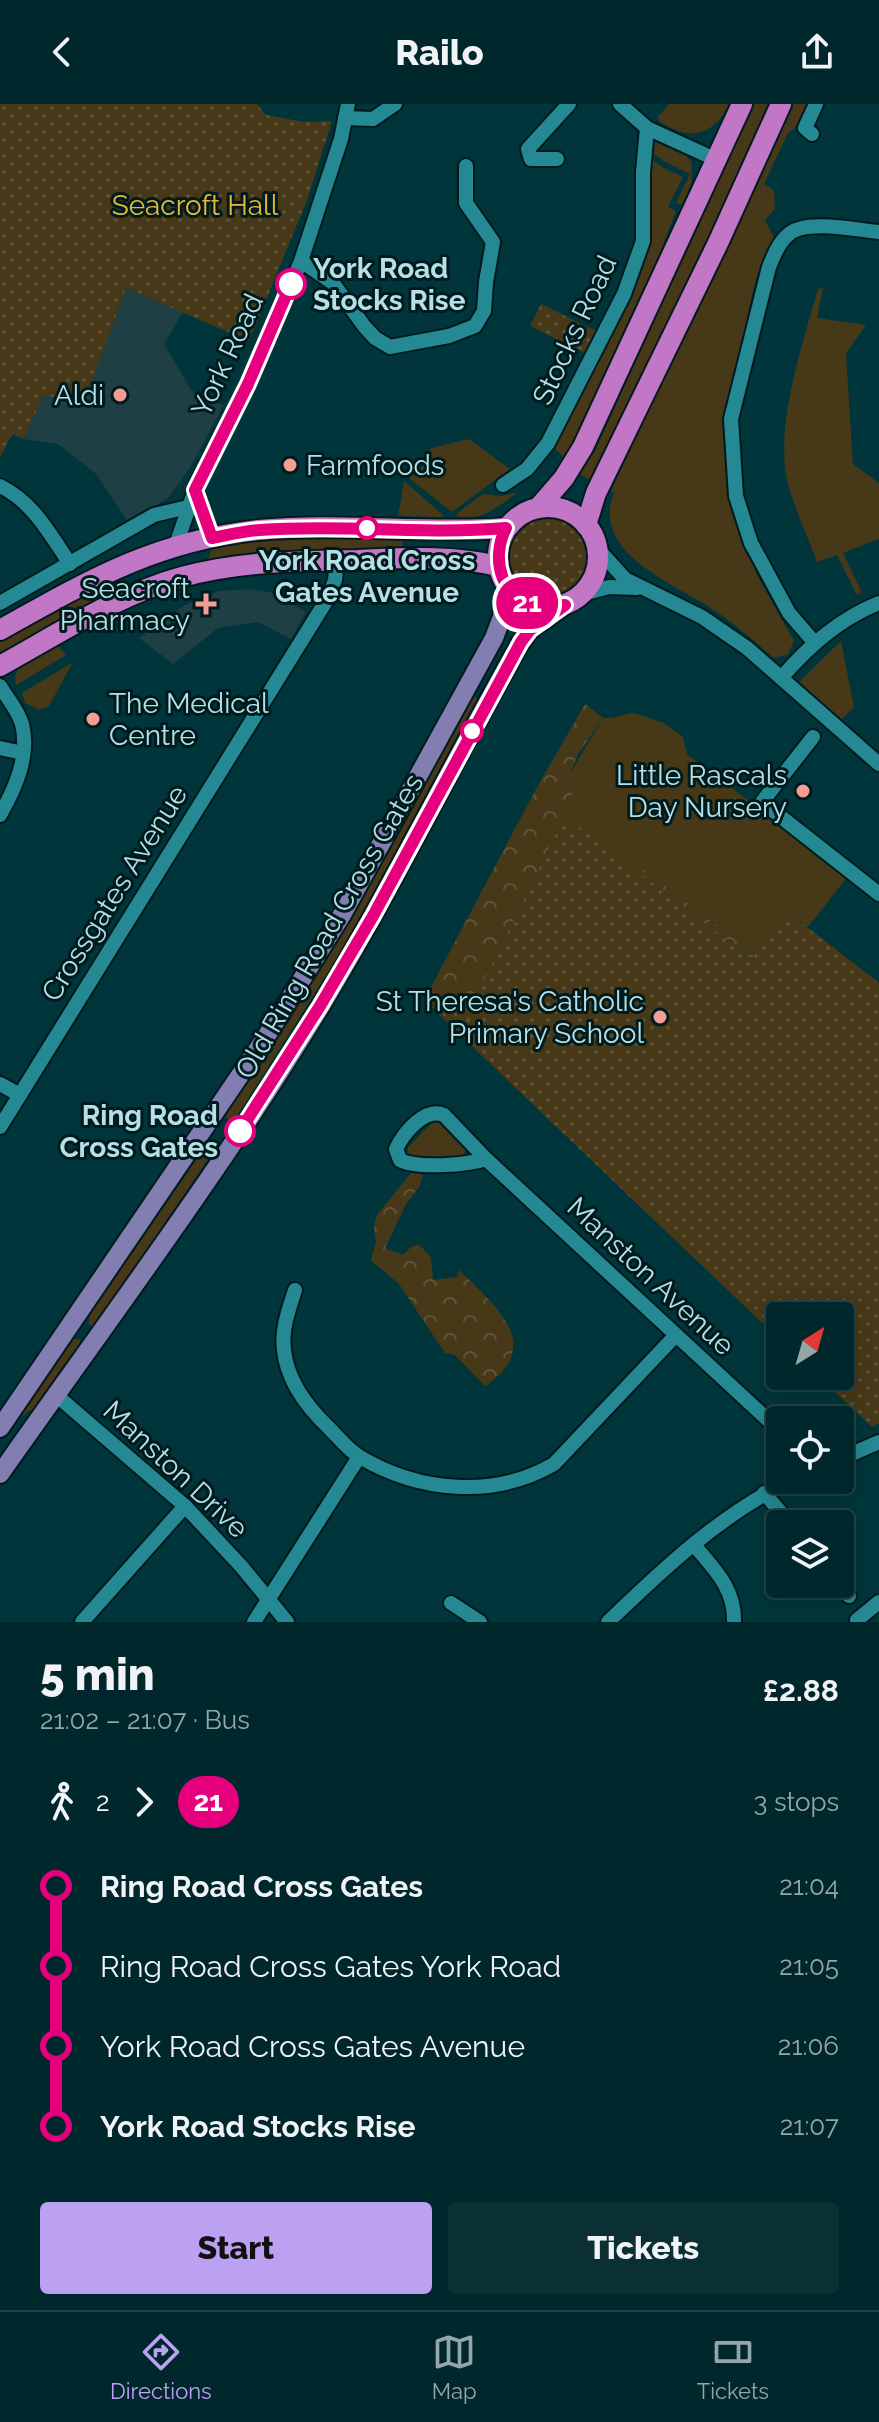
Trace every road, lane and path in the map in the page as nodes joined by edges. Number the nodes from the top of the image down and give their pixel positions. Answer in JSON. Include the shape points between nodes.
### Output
{"nodes":[{"id":1,"x":395,"y":104,"type":"edge"},
{"id":2,"x":569,"y":104,"type":"edge"},
{"id":3,"x":620,"y":104,"type":"edge"},
{"id":4,"x":742,"y":104,"type":"edge"},
{"id":5,"x":781,"y":104,"type":"edge"},
{"id":6,"x":816,"y":104,"type":"edge"},
{"id":7,"x":346,"y":111,"type":"edge"},
{"id":8,"x":647,"y":128,"type":"junction"},
{"id":9,"x":812,"y":134,"type":"dead end"},
{"id":10,"x":557,"y":159,"type":"dead end"},
{"id":11,"x":717,"y":160,"type":"junction"},
{"id":12,"x":466,"y":166,"type":"dead end"},
{"id":13,"x":879,"y":232,"type":"edge"},
{"id":14,"x":301,"y":261,"type":"junction"},
{"id":15,"x":503,"y":485,"type":"dead end"},
{"id":16,"x":0,"y":486,"type":"edge"},
{"id":17,"x":195,"y":490,"type":"junction"},
{"id":18,"x":188,"y":507,"type":"junction"},
{"id":19,"x":538,"y":508,"type":"junction"},
{"id":20,"x":586,"y":525,"type":"junction"},
{"id":21,"x":506,"y":528,"type":"junction"},
{"id":22,"x":212,"y":538,"type":"junction"},
{"id":23,"x":176,"y":545,"type":"junction"},
{"id":24,"x":597,"y":548,"type":"junction"},
{"id":25,"x":337,"y":560,"type":"junction"},
{"id":26,"x":70,"y":564,"type":"junction"},
{"id":27,"x":502,"y":575,"type":"junction"},
{"id":28,"x":181,"y":577,"type":"junction"},
{"id":29,"x":641,"y":588,"type":"junction"},
{"id":30,"x":574,"y":599,"type":"junction"},
{"id":31,"x":0,"y":603,"type":"edge"},
{"id":32,"x":879,"y":603,"type":"edge"},
{"id":33,"x":0,"y":630,"type":"edge"},
{"id":34,"x":814,"y":642,"type":"junction"},
{"id":35,"x":0,"y":666,"type":"edge"},
{"id":36,"x":781,"y":678,"type":"junction"},
{"id":37,"x":0,"y":686,"type":"edge"},
{"id":38,"x":813,"y":737,"type":"dead end"},
{"id":39,"x":0,"y":748,"type":"edge"},
{"id":40,"x":23,"y":753,"type":"junction"},
{"id":41,"x":879,"y":764,"type":"edge"},
{"id":42,"x":0,"y":815,"type":"edge"},
{"id":43,"x":879,"y":894,"type":"edge"},
{"id":44,"x":0,"y":1084,"type":"edge"},
{"id":45,"x":20,"y":1095,"type":"junction"},
{"id":46,"x":0,"y":1127,"type":"edge"},
{"id":47,"x":486,"y":1159,"type":"junction"},
{"id":48,"x":295,"y":1290,"type":"dead end"},
{"id":49,"x":75,"y":1322,"type":"junction"},
{"id":50,"x":676,"y":1335,"type":"junction"},
{"id":51,"x":97,"y":1338,"type":"junction"},
{"id":52,"x":56,"y":1395,"type":"junction"},
{"id":53,"x":766,"y":1418,"type":"edge"},
{"id":54,"x":0,"y":1428,"type":"edge"},
{"id":55,"x":879,"y":1442,"type":"edge"},
{"id":56,"x":854,"y":1453,"type":"edge"},
{"id":57,"x":359,"y":1457,"type":"junction"},
{"id":58,"x":0,"y":1474,"type":"edge"},
{"id":59,"x":764,"y":1493,"type":"joint"},
{"id":60,"x":185,"y":1506,"type":"junction"},
{"id":61,"x":779,"y":1510,"type":"edge"},
{"id":62,"x":694,"y":1545,"type":"junction"},
{"id":63,"x":268,"y":1600,"type":"junction"},
{"id":64,"x":879,"y":1602,"type":"edge"},
{"id":65,"x":451,"y":1603,"type":"dead end"},
{"id":66,"x":857,"y":1620,"type":"dead end"},
{"id":67,"x":82,"y":1622,"type":"edge"},
{"id":68,"x":254,"y":1622,"type":"edge"},
{"id":69,"x":287,"y":1622,"type":"edge"},
{"id":70,"x":480,"y":1622,"type":"edge"},
{"id":71,"x":608,"y":1622,"type":"edge"},
{"id":72,"x":734,"y":1622,"type":"edge"}],
"edges":[{"from":1,"to":7,"type":"street","via":[[373,119]]},
{"from":2,"to":10,"type":"street","via":[[528,149],[531,159]]},
{"from":3,"to":8,"type":"street"},
{"from":4,"to":11,"type":"highway"},
{"from":5,"to":20,"type":"highway","via":[[596,493]]},
{"from":6,"to":9,"type":"street","via":[[805,128]]},
{"from":7,"to":14,"type":"street","name":"York Road"},
{"from":8,"to":11,"type":"street"},
{"from":8,"to":15,"type":"street","name":"Stocks Road","via":[[643,241],[624,294],[548,443],[527,469]]},
{"from":11,"to":19,"type":"highway","via":[[583,447]]},
{"from":12,"to":14,"type":"street","via":[[466,203],[493,242],[484,311],[475,326],[390,347],[364,326],[333,283]]},
{"from":13,"to":34,"type":"street","via":[[808,226],[791,232],[779,245],[731,419],[736,496],[751,543],[789,613]]},
{"from":14,"to":17,"type":"street","name":"York Road"},
{"from":16,"to":26,"type":"street","via":[[16,494],[44,524]]},
{"from":17,"to":18,"type":"street","name":"York Road"},
{"from":17,"to":22,"type":"street"},
{"from":18,"to":23,"type":"street","name":"York Road"},
{"from":18,"to":26,"type":"street","via":[[154,515]]},
{"from":19,"to":20,"type":"highway","via":[[559,508]]},
{"from":19,"to":21,"type":"highway"},
{"from":20,"to":24,"type":"highway"},
{"from":21,"to":22,"type":"highway","via":[[259,530]]},
{"from":21,"to":27,"type":"highway","via":[[500,540]]},
{"from":22,"to":23,"type":"highway"},
{"from":22,"to":28,"type":"highway","via":[[203,560]]},
{"from":23,"to":33,"type":"highway","via":[[101,573]]},
{"from":24,"to":29,"type":"street","via":[[625,579]]},
{"from":24,"to":30,"type":"highway","via":[[593,580]]},
{"from":25,"to":27,"type":"highway","via":[[466,558]]},
{"from":25,"to":28,"type":"highway","via":[[243,565]]},
{"from":25,"to":45,"type":"street","name":"Crossgates Avenue","via":[[328,598]]},
{"from":26,"to":31,"type":"street"},
{"from":27,"to":30,"type":"highway","via":[[528,604],[543,607]]},
{"from":27,"to":49,"type":"main road","name":"Old Ring Road Cross Gates","via":[[502,617],[494,638],[343,913]]},
{"from":28,"to":35,"type":"highway","via":[[127,598]]},
{"from":29,"to":30,"type":"street","via":[[609,587]]},
{"from":29,"to":36,"type":"street","via":[[713,624]]},
{"from":30,"to":51,"type":"main road","name":"Old Ring Road Cross Gates","via":[[521,642],[320,1006]]},
{"from":32,"to":34,"type":"street"},
{"from":34,"to":36,"type":"street"},
{"from":36,"to":41,"type":"street"},
{"from":37,"to":40,"type":"street","via":[[22,723]]},
{"from":38,"to":43,"type":"street","via":[[762,802]]},
{"from":39,"to":40,"type":"street"},
{"from":40,"to":42,"type":"street","via":[[16,788]]},
{"from":44,"to":45,"type":"street"},
{"from":45,"to":46,"type":"street","name":"Crossgates Avenue"},
{"from":47,"to":47,"type":"street","name":"Manston Avenue","via":[[435,1112],[425,1115],[396,1149],[397,1157],[407,1163]]},
{"from":47,"to":50,"type":"street","name":"Manston Avenue"},
{"from":48,"to":57,"type":"street","via":[[284,1335],[291,1376],[302,1399]]},
{"from":49,"to":51,"type":"main road"},
{"from":49,"to":54,"type":"main road","name":"Old Ring Road Cross Gates"},
{"from":50,"to":53,"type":"street","name":"Manston Avenue"},
{"from":50,"to":57,"type":"street","via":[[566,1452],[538,1473],[469,1489],[410,1479]]},
{"from":51,"to":52,"type":"main road","name":"Old Ring Road Cross Gates"},
{"from":52,"to":58,"type":"main road","name":"Old Ring Road Cross Gates"},
{"from":52,"to":60,"type":"street","name":"Manston Drive"},
{"from":55,"to":56,"type":"street"},
{"from":57,"to":63,"type":"street"},
{"from":59,"to":61,"type":"street"},
{"from":59,"to":62,"type":"street"},
{"from":60,"to":63,"type":"street","name":"Manston Drive"},
{"from":60,"to":67,"type":"street"},
{"from":62,"to":71,"type":"street"},
{"from":62,"to":72,"type":"street","via":[[724,1582],[735,1604]]},
{"from":63,"to":68,"type":"street"},
{"from":63,"to":69,"type":"street","name":"Manston Drive"},
{"from":64,"to":66,"type":"street"},
{"from":65,"to":70,"type":"street"}]}
